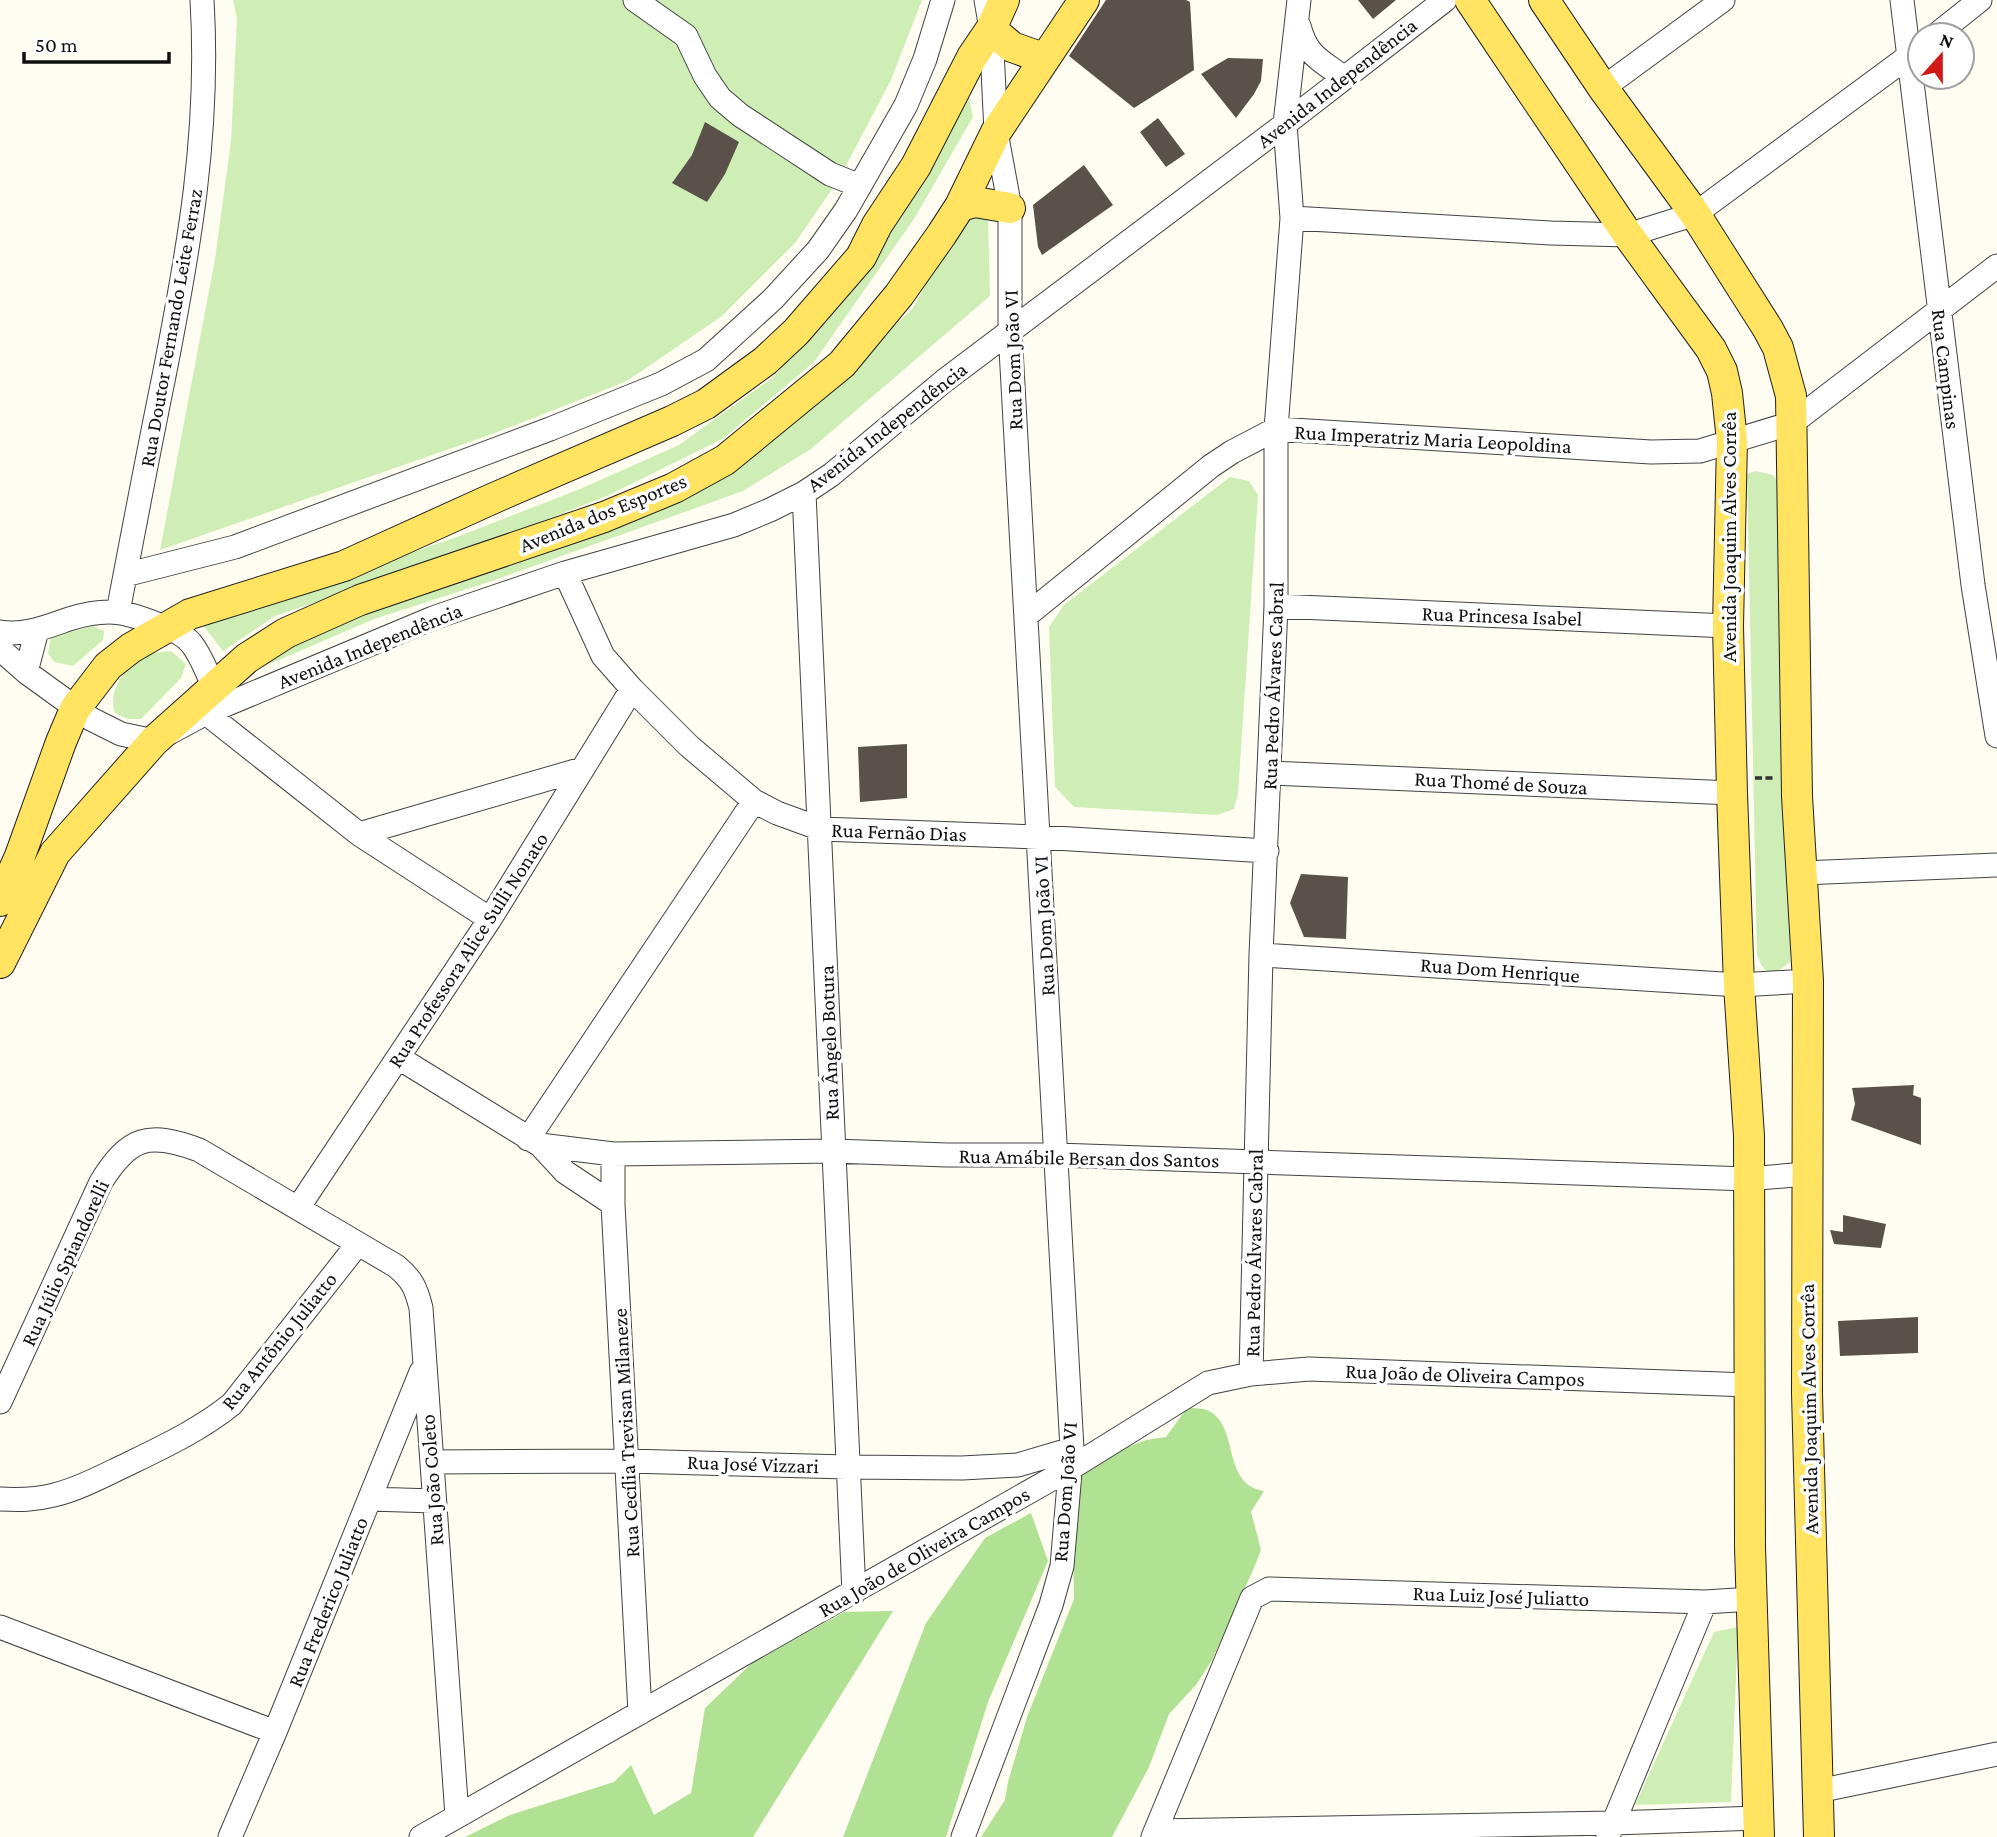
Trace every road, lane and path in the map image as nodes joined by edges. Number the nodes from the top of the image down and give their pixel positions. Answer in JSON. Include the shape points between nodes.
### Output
{"nodes":[{"id":1,"x":202,"y":0,"type":"edge"},
{"id":2,"x":635,"y":0,"type":"edge"},
{"id":3,"x":943,"y":0,"type":"edge"},
{"id":4,"x":1004,"y":0,"type":"edge"},
{"id":5,"x":1084,"y":0,"type":"edge"},
{"id":6,"x":1445,"y":0,"type":"edge"},
{"id":7,"x":1470,"y":0,"type":"edge"},
{"id":8,"x":1544,"y":0,"type":"edge"},
{"id":9,"x":1723,"y":0,"type":"edge"},
{"id":10,"x":1902,"y":0,"type":"edge"},
{"id":11,"x":1980,"y":0,"type":"edge"},
{"id":12,"x":1298,"y":11,"type":"edge"},
{"id":13,"x":989,"y":14,"type":"edge"},
{"id":14,"x":1907,"y":21,"type":"edge"},
{"id":15,"x":1954,"y":21,"type":"edge"},
{"id":16,"x":1043,"y":58,"type":"junction"},
{"id":17,"x":1906,"y":58,"type":"edge"},
{"id":18,"x":1343,"y":77,"type":"junction"},
{"id":19,"x":1603,"y":88,"type":"junction"},
{"id":20,"x":1918,"y":91,"type":"edge"},
{"id":21,"x":1285,"y":124,"type":"junction"},
{"id":22,"x":996,"y":132,"type":"junction"},
{"id":23,"x":860,"y":186,"type":"junction"},
{"id":24,"x":960,"y":206,"type":"junction"},
{"id":25,"x":1010,"y":208,"type":"junction"},
{"id":26,"x":1695,"y":214,"type":"junction"},
{"id":27,"x":1292,"y":218,"type":"junction"},
{"id":28,"x":1628,"y":235,"type":"junction"},
{"id":29,"x":1997,"y":266,"type":"edge"},
{"id":30,"x":1939,"y":310,"type":"junction"},
{"id":31,"x":1010,"y":331,"type":"junction"},
{"id":32,"x":1792,"y":423,"type":"junction"},
{"id":33,"x":1276,"y":429,"type":"junction"},
{"id":34,"x":1732,"y":441,"type":"junction"},
{"id":35,"x":804,"y":493,"type":"junction"},
{"id":36,"x":565,"y":573,"type":"junction"},
{"id":37,"x":125,"y":575,"type":"junction"},
{"id":38,"x":1276,"y":606,"type":"junction"},
{"id":39,"x":118,"y":612,"type":"junction"},
{"id":40,"x":1027,"y":615,"type":"junction"},
{"id":41,"x":1728,"y":626,"type":"junction"},
{"id":42,"x":165,"y":627,"type":"junction"},
{"id":43,"x":37,"y":631,"type":"junction"},
{"id":44,"x":0,"y":632,"type":"edge"},
{"id":45,"x":0,"y":649,"type":"edge"},
{"id":46,"x":26,"y":672,"type":"junction"},
{"id":47,"x":632,"y":689,"type":"junction"},
{"id":48,"x":210,"y":700,"type":"junction"},
{"id":49,"x":75,"y":709,"type":"junction"},
{"id":50,"x":1997,"y":736,"type":"edge"},
{"id":51,"x":154,"y":741,"type":"junction"},
{"id":52,"x":582,"y":769,"type":"junction"},
{"id":53,"x":1270,"y":773,"type":"junction"},
{"id":54,"x":1797,"y":778,"type":"junction"},
{"id":55,"x":1732,"y":786,"type":"junction"},
{"id":56,"x":754,"y":801,"type":"junction"},
{"id":57,"x":821,"y":829,"type":"junction"},
{"id":58,"x":359,"y":834,"type":"junction"},
{"id":59,"x":1039,"y":837,"type":"junction"},
{"id":60,"x":1267,"y":851,"type":"junction"},
{"id":61,"x":1997,"y":865,"type":"edge"},
{"id":62,"x":1802,"y":873,"type":"junction"},
{"id":63,"x":0,"y":901,"type":"edge"},
{"id":64,"x":490,"y":919,"type":"junction"},
{"id":65,"x":1261,"y":955,"type":"junction"},
{"id":66,"x":0,"y":963,"type":"edge"},
{"id":67,"x":1808,"y":981,"type":"junction"},
{"id":68,"x":1739,"y":985,"type":"junction"},
{"id":69,"x":400,"y":1058,"type":"junction"},
{"id":70,"x":534,"y":1142,"type":"junction"},
{"id":71,"x":833,"y":1151,"type":"junction"},
{"id":72,"x":613,"y":1154,"type":"junction"},
{"id":73,"x":1057,"y":1155,"type":"junction"},
{"id":74,"x":1256,"y":1161,"type":"junction"},
{"id":75,"x":1806,"y":1174,"type":"junction"},
{"id":76,"x":1748,"y":1179,"type":"junction"},
{"id":77,"x":613,"y":1204,"type":"junction"},
{"id":78,"x":298,"y":1208,"type":"junction"},
{"id":79,"x":357,"y":1245,"type":"junction"},
{"id":80,"x":423,"y":1366,"type":"junction"},
{"id":81,"x":1251,"y":1374,"type":"junction"},
{"id":82,"x":1749,"y":1385,"type":"junction"},
{"id":83,"x":0,"y":1402,"type":"edge"},
{"id":84,"x":1071,"y":1458,"type":"junction"},
{"id":85,"x":628,"y":1461,"type":"junction"},
{"id":86,"x":432,"y":1462,"type":"junction"},
{"id":87,"x":847,"y":1467,"type":"junction"},
{"id":88,"x":0,"y":1499,"type":"edge"},
{"id":89,"x":370,"y":1499,"type":"junction"},
{"id":90,"x":434,"y":1501,"type":"junction"},
{"id":91,"x":854,"y":1592,"type":"junction"},
{"id":92,"x":1752,"y":1599,"type":"junction"},
{"id":93,"x":1704,"y":1602,"type":"junction"},
{"id":94,"x":0,"y":1627,"type":"edge"},
{"id":95,"x":640,"y":1713,"type":"junction"},
{"id":96,"x":275,"y":1732,"type":"junction"},
{"id":97,"x":1997,"y":1754,"type":"edge"},
{"id":98,"x":1818,"y":1791,"type":"junction"},
{"id":99,"x":457,"y":1816,"type":"junction"},
{"id":100,"x":1759,"y":1828,"type":"edge"},
{"id":101,"x":1611,"y":1830,"type":"edge"},
{"id":102,"x":1154,"y":1834,"type":"edge"},
{"id":103,"x":230,"y":1837,"type":"edge"},
{"id":104,"x":421,"y":1837,"type":"edge"},
{"id":105,"x":963,"y":1837,"type":"edge"},
{"id":106,"x":1819,"y":1837,"type":"edge"}],
"edges":[{"from":1,"to":37,"type":"street","name":"Rua Doutor Fernando Leite Ferraz","via":[[204,102],[195,204]]},
{"from":2,"to":23,"type":"street","via":[[686,36],[720,98],[740,115],[830,174]]},
{"from":3,"to":23,"type":"street","via":[[906,105]]},
{"from":4,"to":13,"type":"main road"},
{"from":5,"to":16,"type":"main road","name":"Avenida dos Esportes"},
{"from":6,"to":18,"type":"street","name":"Avenida Independência"},
{"from":7,"to":28,"type":"main road","name":"Avenida Joaquim Alves Corrêa"},
{"from":8,"to":19,"type":"main road","name":"Avenida Joaquim Alves Corrêa"},
{"from":9,"to":19,"type":"street"},
{"from":10,"to":14,"type":"street","name":"Rua Campinas"},
{"from":11,"to":15,"type":"street"},
{"from":12,"to":18,"type":"street","via":[[1310,52]]},
{"from":12,"to":21,"type":"street","name":"Rua Pedro Álvares Cabral"},
{"from":13,"to":16,"type":"main road","via":[[1013,47]]},
{"from":13,"to":22,"type":"street","name":"Rua Dom João VI"},
{"from":13,"to":42,"type":"main road","via":[[916,166],[861,257],[765,361],[706,404],[672,422],[344,566],[190,614]]},
{"from":16,"to":22,"type":"main road","name":"Avenida dos Esportes"},
{"from":17,"to":26,"type":"street"},
{"from":18,"to":21,"type":"street","name":"Avenida Independência"},
{"from":19,"to":26,"type":"main road","name":"Avenida Joaquim Alves Corrêa"},
{"from":20,"to":30,"type":"street","name":"Rua Campinas"},
{"from":21,"to":27,"type":"street","name":"Rua Pedro Álvares Cabral"},
{"from":21,"to":31,"type":"street","name":"Avenida Independência"},
{"from":22,"to":24,"type":"main road","name":"Avenida dos Esportes"},
{"from":22,"to":25,"type":"street","name":"Rua Dom João VI"},
{"from":23,"to":37,"type":"street","via":[[818,250],[773,299],[695,366],[551,429],[235,547]]},
{"from":24,"to":25,"type":"main road","via":[[975,202]]},
{"from":24,"to":48,"type":"main road","name":"Avenida dos Esportes","via":[[899,295],[842,364],[725,460],[674,488],[604,517],[360,600],[286,633],[247,659]]},
{"from":25,"to":31,"type":"street","name":"Rua Dom João VI"},
{"from":26,"to":28,"type":"street"},
{"from":26,"to":32,"type":"main road","name":"Avenida Joaquim Alves Corrêa","via":[[1778,348],[1791,396]]},
{"from":27,"to":28,"type":"street"},
{"from":27,"to":33,"type":"street","name":"Rua Pedro Álvares Cabral"},
{"from":28,"to":34,"type":"main road","name":"Avenida Joaquim Alves Corrêa","via":[[1711,349],[1722,371]]},
{"from":29,"to":30,"type":"street"},
{"from":30,"to":32,"type":"street"},
{"from":30,"to":50,"type":"street","name":"Rua Campinas"},
{"from":31,"to":35,"type":"street","name":"Avenida Independência"},
{"from":31,"to":40,"type":"street","name":"Rua Dom João VI"},
{"from":32,"to":34,"type":"street","name":"Rua Imperatriz Maria Leopoldina"},
{"from":32,"to":54,"type":"main road","name":"Avenida Joaquim Alves Corrêa"},
{"from":33,"to":34,"type":"street","name":"Rua Imperatriz Maria Leopoldina","via":[[1651,452],[1700,451]]},
{"from":33,"to":38,"type":"street","name":"Rua Pedro Álvares Cabral"},
{"from":33,"to":40,"type":"street","name":"Rua Imperatriz Maria Leopoldina","via":[[1211,466]]},
{"from":34,"to":41,"type":"main road","name":"Avenida Joaquim Alves Corrêa"},
{"from":35,"to":36,"type":"street","name":"Avenida Independência","via":[[734,525]]},
{"from":35,"to":57,"type":"street","name":"Rua Ângelo Botura"},
{"from":36,"to":47,"type":"street","name":"Rua Fernão Dias","via":[[603,656]]},
{"from":36,"to":48,"type":"street","name":"Avenida Independência"},
{"from":37,"to":39,"type":"street","name":"Rua Doutor Fernando Leite Ferraz"},
{"from":38,"to":41,"type":"street","name":"Rua Princesa Isabel"},
{"from":38,"to":53,"type":"street","name":"Rua Pedro Álvares Cabral"},
{"from":39,"to":42,"type":"street"},
{"from":39,"to":43,"type":"street","via":[[71,618]]},
{"from":40,"to":59,"type":"street","name":"Rua Dom João VI"},
{"from":41,"to":55,"type":"main road","name":"Avenida Joaquim Alves Corrêa"},
{"from":42,"to":48,"type":"street","via":[[193,645]]},
{"from":42,"to":49,"type":"main road","via":[[108,666]]},
{"from":43,"to":44,"type":"street"},
{"from":43,"to":46,"type":"street"},
{"from":45,"to":46,"type":"street"},
{"from":46,"to":49,"type":"street"},
{"from":47,"to":52,"type":"street","name":"Rua Professora Alice Sulli Nonato"},
{"from":47,"to":56,"type":"street","name":"Rua Fernão Dias"},
{"from":48,"to":51,"type":"main road","name":"Avenida dos Esportes"},
{"from":48,"to":58,"type":"street"},
{"from":49,"to":51,"type":"street","via":[[121,734]]},
{"from":49,"to":63,"type":"main road"},
{"from":51,"to":66,"type":"main road","name":"Avenida dos Esportes","via":[[55,853]]},
{"from":52,"to":58,"type":"street"},
{"from":52,"to":64,"type":"street","name":"Rua Professora Alice Sulli Nonato"},
{"from":53,"to":55,"type":"street","name":"Rua Thomé de Souza"},
{"from":53,"to":60,"type":"street","name":"Rua Pedro Álvares Cabral"},
{"from":54,"to":55,"type":"path"},
{"from":54,"to":62,"type":"main road","name":"Avenida Joaquim Alves Corrêa"},
{"from":55,"to":68,"type":"main road","name":"Avenida Joaquim Alves Corrêa"},
{"from":56,"to":57,"type":"street","name":"Rua Fernão Dias"},
{"from":56,"to":70,"type":"street"},
{"from":57,"to":59,"type":"street","name":"Rua Fernão Dias"},
{"from":57,"to":71,"type":"street","name":"Rua Ângelo Botura"},
{"from":58,"to":64,"type":"street"},
{"from":59,"to":60,"type":"street","name":"Rua Fernão Dias"},
{"from":59,"to":73,"type":"street","name":"Rua Dom João VI"},
{"from":60,"to":65,"type":"street","name":"Rua Pedro Álvares Cabral"},
{"from":61,"to":62,"type":"street"},
{"from":62,"to":67,"type":"main road","name":"Avenida Joaquim Alves Corrêa"},
{"from":64,"to":69,"type":"street","name":"Rua Professora Alice Sulli Nonato"},
{"from":65,"to":68,"type":"street","name":"Rua Dom Henrique"},
{"from":65,"to":74,"type":"street","name":"Rua Pedro Álvares Cabral"},
{"from":67,"to":68,"type":"street"},
{"from":67,"to":75,"type":"main road","name":"Avenida Joaquim Alves Corrêa"},
{"from":68,"to":76,"type":"main road","name":"Avenida Joaquim Alves Corrêa"},
{"from":69,"to":70,"type":"street"},
{"from":69,"to":78,"type":"street","name":"Rua Professora Alice Sulli Nonato"},
{"from":70,"to":72,"type":"street","name":"Rua Amábile Bersan dos Santos"},
{"from":70,"to":77,"type":"street","via":[[565,1172]]},
{"from":71,"to":72,"type":"street","name":"Rua Amábile Bersan dos Santos"},
{"from":71,"to":73,"type":"street","name":"Rua Amábile Bersan dos Santos"},
{"from":71,"to":87,"type":"street","name":"Rua Ângelo Botura"},
{"from":72,"to":77,"type":"street","name":"Rua Cecília Trevisan Milaneze"},
{"from":73,"to":74,"type":"street","name":"Rua Amábile Bersan dos Santos"},
{"from":73,"to":84,"type":"street","name":"Rua Dom João VI"},
{"from":74,"to":76,"type":"street","name":"Rua Amábile Bersan dos Santos"},
{"from":74,"to":81,"type":"street","name":"Rua Pedro Álvares Cabral"},
{"from":75,"to":76,"type":"street","name":"Rua Amábile Bersan dos Santos"},
{"from":75,"to":98,"type":"main road","name":"Avenida Joaquim Alves Corrêa"},
{"from":76,"to":82,"type":"main road","name":"Avenida Joaquim Alves Corrêa"},
{"from":77,"to":85,"type":"street","name":"Rua Cecília Trevisan Milaneze"},
{"from":78,"to":79,"type":"street","name":"Rua João Coleto"},
{"from":78,"to":83,"type":"street","name":"Rua Júlio Spiandorelli","via":[[200,1150],[182,1143],[135,1143],[114,1161],[101,1182]]},
{"from":79,"to":80,"type":"street","name":"Rua João Coleto","via":[[396,1266],[416,1286]]},
{"from":79,"to":88,"type":"street","name":"Rua Antônio Juliatto","via":[[232,1404],[214,1419],[82,1486],[25,1500]]},
{"from":80,"to":86,"type":"street","name":"Rua João Coleto"},
{"from":80,"to":89,"type":"street","name":"Rua Frederico Juliatto"},
{"from":81,"to":82,"type":"street","name":"Rua João de Oliveira Campos","via":[[1309,1368]]},
{"from":81,"to":84,"type":"street","name":"Rua João de Oliveira Campos","via":[[1208,1383]]},
{"from":82,"to":92,"type":"main road","name":"Avenida Joaquim Alves Corrêa"},
{"from":84,"to":87,"type":"street","name":"Rua José Vizzari","via":[[962,1468]]},
{"from":84,"to":91,"type":"street","name":"Rua João de Oliveira Campos"},
{"from":84,"to":105,"type":"street","name":"Rua Dom João VI","via":[[1062,1566],[1051,1605]]},
{"from":85,"to":86,"type":"street","name":"Rua José Vizzari"},
{"from":85,"to":87,"type":"street","name":"Rua José Vizzari"},
{"from":85,"to":95,"type":"street","name":"Rua Cecília Trevisan Milaneze"},
{"from":86,"to":90,"type":"street","name":"Rua João Coleto"},
{"from":87,"to":91,"type":"street","name":"Rua Ângelo Botura"},
{"from":89,"to":90,"type":"street"},
{"from":89,"to":96,"type":"street","name":"Rua Frederico Juliatto"},
{"from":90,"to":99,"type":"street","name":"Rua João Coleto"},
{"from":91,"to":95,"type":"street","name":"Rua João de Oliveira Campos"},
{"from":92,"to":93,"type":"street","name":"Rua Luiz José Juliatto"},
{"from":92,"to":100,"type":"main road","name":"Avenida Joaquim Alves Corrêa"},
{"from":93,"to":101,"type":"street"},
{"from":93,"to":102,"type":"street","name":"Rua Luiz José Juliatto","via":[[1269,1589],[1252,1598]]},
{"from":94,"to":96,"type":"street"},
{"from":95,"to":99,"type":"street","name":"Rua João de Oliveira Campos"},
{"from":96,"to":103,"type":"street","name":"Rua Frederico Juliatto"},
{"from":97,"to":98,"type":"street"},
{"from":98,"to":106,"type":"main road","name":"Avenida Joaquim Alves Corrêa"},
{"from":99,"to":104,"type":"street","name":"Rua João de Oliveira Campos"},
{"from":100,"to":101,"type":"street"},
{"from":101,"to":102,"type":"street"}]}
